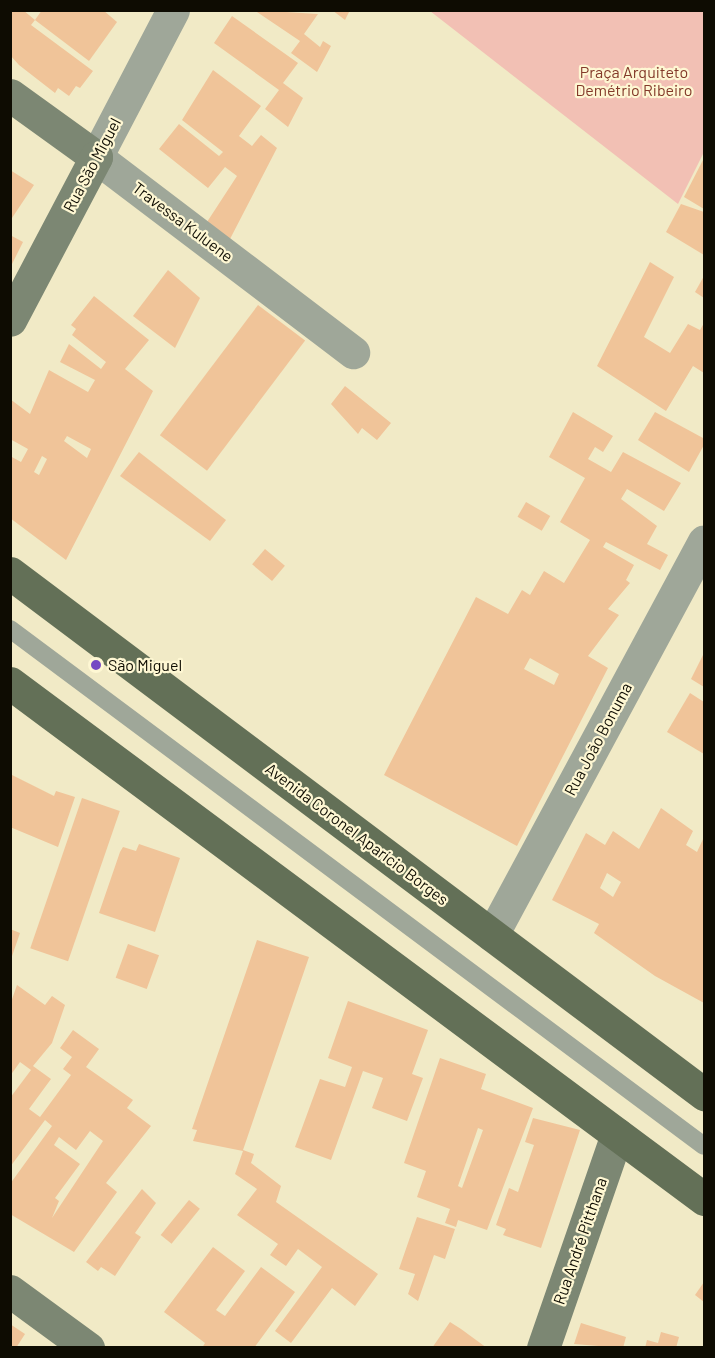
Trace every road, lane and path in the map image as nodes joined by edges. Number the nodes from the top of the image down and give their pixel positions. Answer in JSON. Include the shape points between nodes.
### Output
{"nodes":[{"id":1,"x":173,"y":10,"type":"edge"},
{"id":2,"x":10,"y":95,"type":"edge"},
{"id":3,"x":96,"y":157,"type":"junction"},
{"id":4,"x":10,"y":320,"type":"edge"},
{"id":5,"x":353,"y":352,"type":"dead end"},
{"id":6,"x":705,"y":542,"type":"edge"},
{"id":7,"x":10,"y":573,"type":"edge"},
{"id":8,"x":10,"y":629,"type":"edge"},
{"id":9,"x":10,"y":683,"type":"edge"},
{"id":10,"x":492,"y":935,"type":"junction"},
{"id":11,"x":705,"y":1094,"type":"edge"},
{"id":12,"x":617,"y":1134,"type":"junction"},
{"id":13,"x":705,"y":1146,"type":"edge"},
{"id":14,"x":705,"y":1199,"type":"edge"},
{"id":15,"x":10,"y":1291,"type":"edge"},
{"id":16,"x":88,"y":1347,"type":"edge"},
{"id":17,"x":543,"y":1347,"type":"edge"}],
"edges":[{"from":1,"to":3,"type":"street","name":"Rua São Miguel"},
{"from":2,"to":3,"type":"street","name":"Travessa Kuluene"},
{"from":3,"to":4,"type":"street","name":"Rua São Miguel"},
{"from":3,"to":5,"type":"street","name":"Travessa Kuluene"},
{"from":6,"to":10,"type":"street","name":"Rua João Bonuma"},
{"from":7,"to":10,"type":"main road","name":"Avenida Coronel Aparício Borges"},
{"from":8,"to":13,"type":"lane"},
{"from":9,"to":12,"type":"main road"},
{"from":10,"to":11,"type":"main road","name":"Avenida Coronel Aparício Borges"},
{"from":12,"to":14,"type":"main road"},
{"from":12,"to":17,"type":"street","name":"Rua André Pitthana"},
{"from":15,"to":16,"type":"street"}]}
